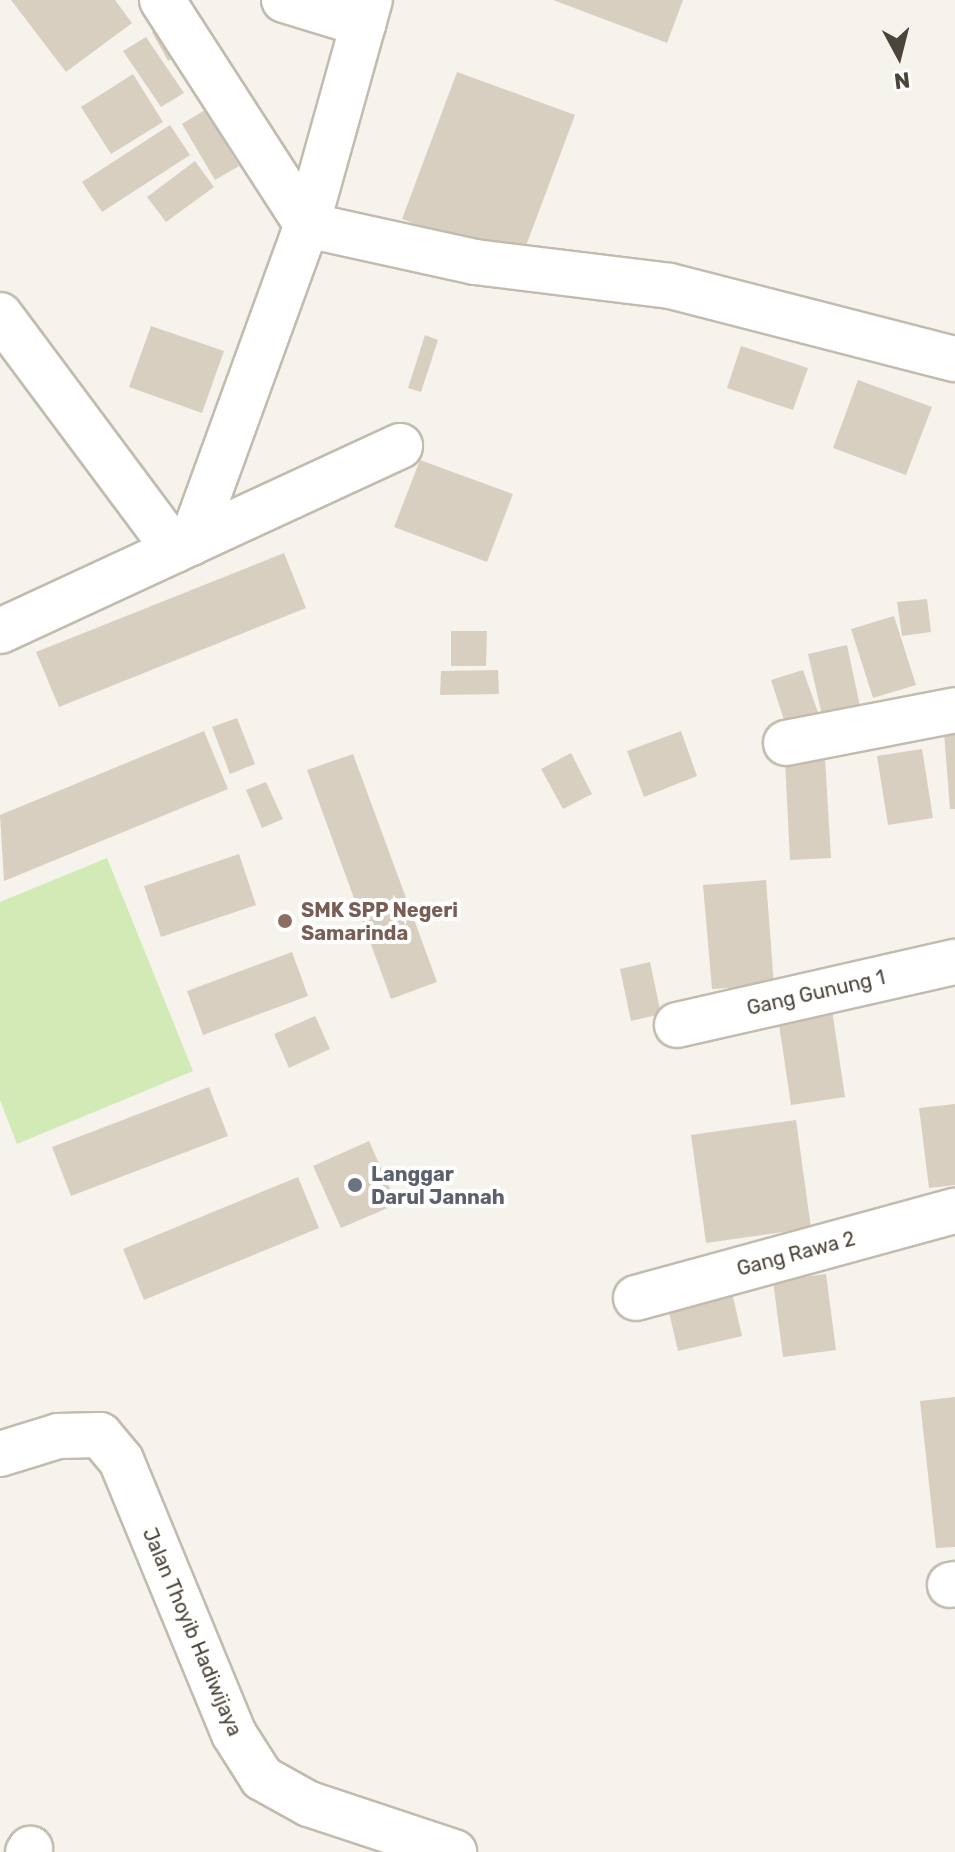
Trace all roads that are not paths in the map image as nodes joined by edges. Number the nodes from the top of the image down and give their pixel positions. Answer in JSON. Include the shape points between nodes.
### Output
{"nodes":[{"id":1,"x":162,"y":0,"type":"edge"},
{"id":2,"x":284,"y":0,"type":"edge"},
{"id":3,"x":367,"y":12,"type":"edge"},
{"id":4,"x":307,"y":225,"type":"junction"},
{"id":5,"x":0,"y":315,"type":"edge"},
{"id":6,"x":955,"y":359,"type":"edge"},
{"id":7,"x":400,"y":446,"type":"dead end"},
{"id":8,"x":183,"y":546,"type":"junction"},
{"id":9,"x":0,"y":631,"type":"edge"},
{"id":10,"x":955,"y":710,"type":"edge"},
{"id":11,"x":786,"y":743,"type":"dead end"},
{"id":12,"x":955,"y":962,"type":"edge"},
{"id":13,"x":677,"y":1025,"type":"dead end"},
{"id":14,"x":955,"y":1211,"type":"edge"},
{"id":15,"x":636,"y":1298,"type":"dead end"},
{"id":16,"x":0,"y":1454,"type":"edge"},
{"id":17,"x":454,"y":1852,"type":"edge"}],
"edges":[{"from":1,"to":4,"type":"street"},
{"from":2,"to":3,"type":"street"},
{"from":3,"to":4,"type":"street"},
{"from":4,"to":6,"type":"street","via":[[475,262],[670,286]]},
{"from":4,"to":8,"type":"street"},
{"from":5,"to":8,"type":"street"},
{"from":7,"to":8,"type":"street"},
{"from":8,"to":9,"type":"street"},
{"from":10,"to":11,"type":"street"},
{"from":12,"to":13,"type":"street","name":"Gang Gunung 1"},
{"from":14,"to":15,"type":"street","name":"Gang Rawa 2"},
{"from":16,"to":17,"type":"street","name":"Jalan Thoyib Hadiwijaya","via":[[58,1436],[100,1435],[121,1460],[234,1734],[262,1778],[309,1804]]}]}
